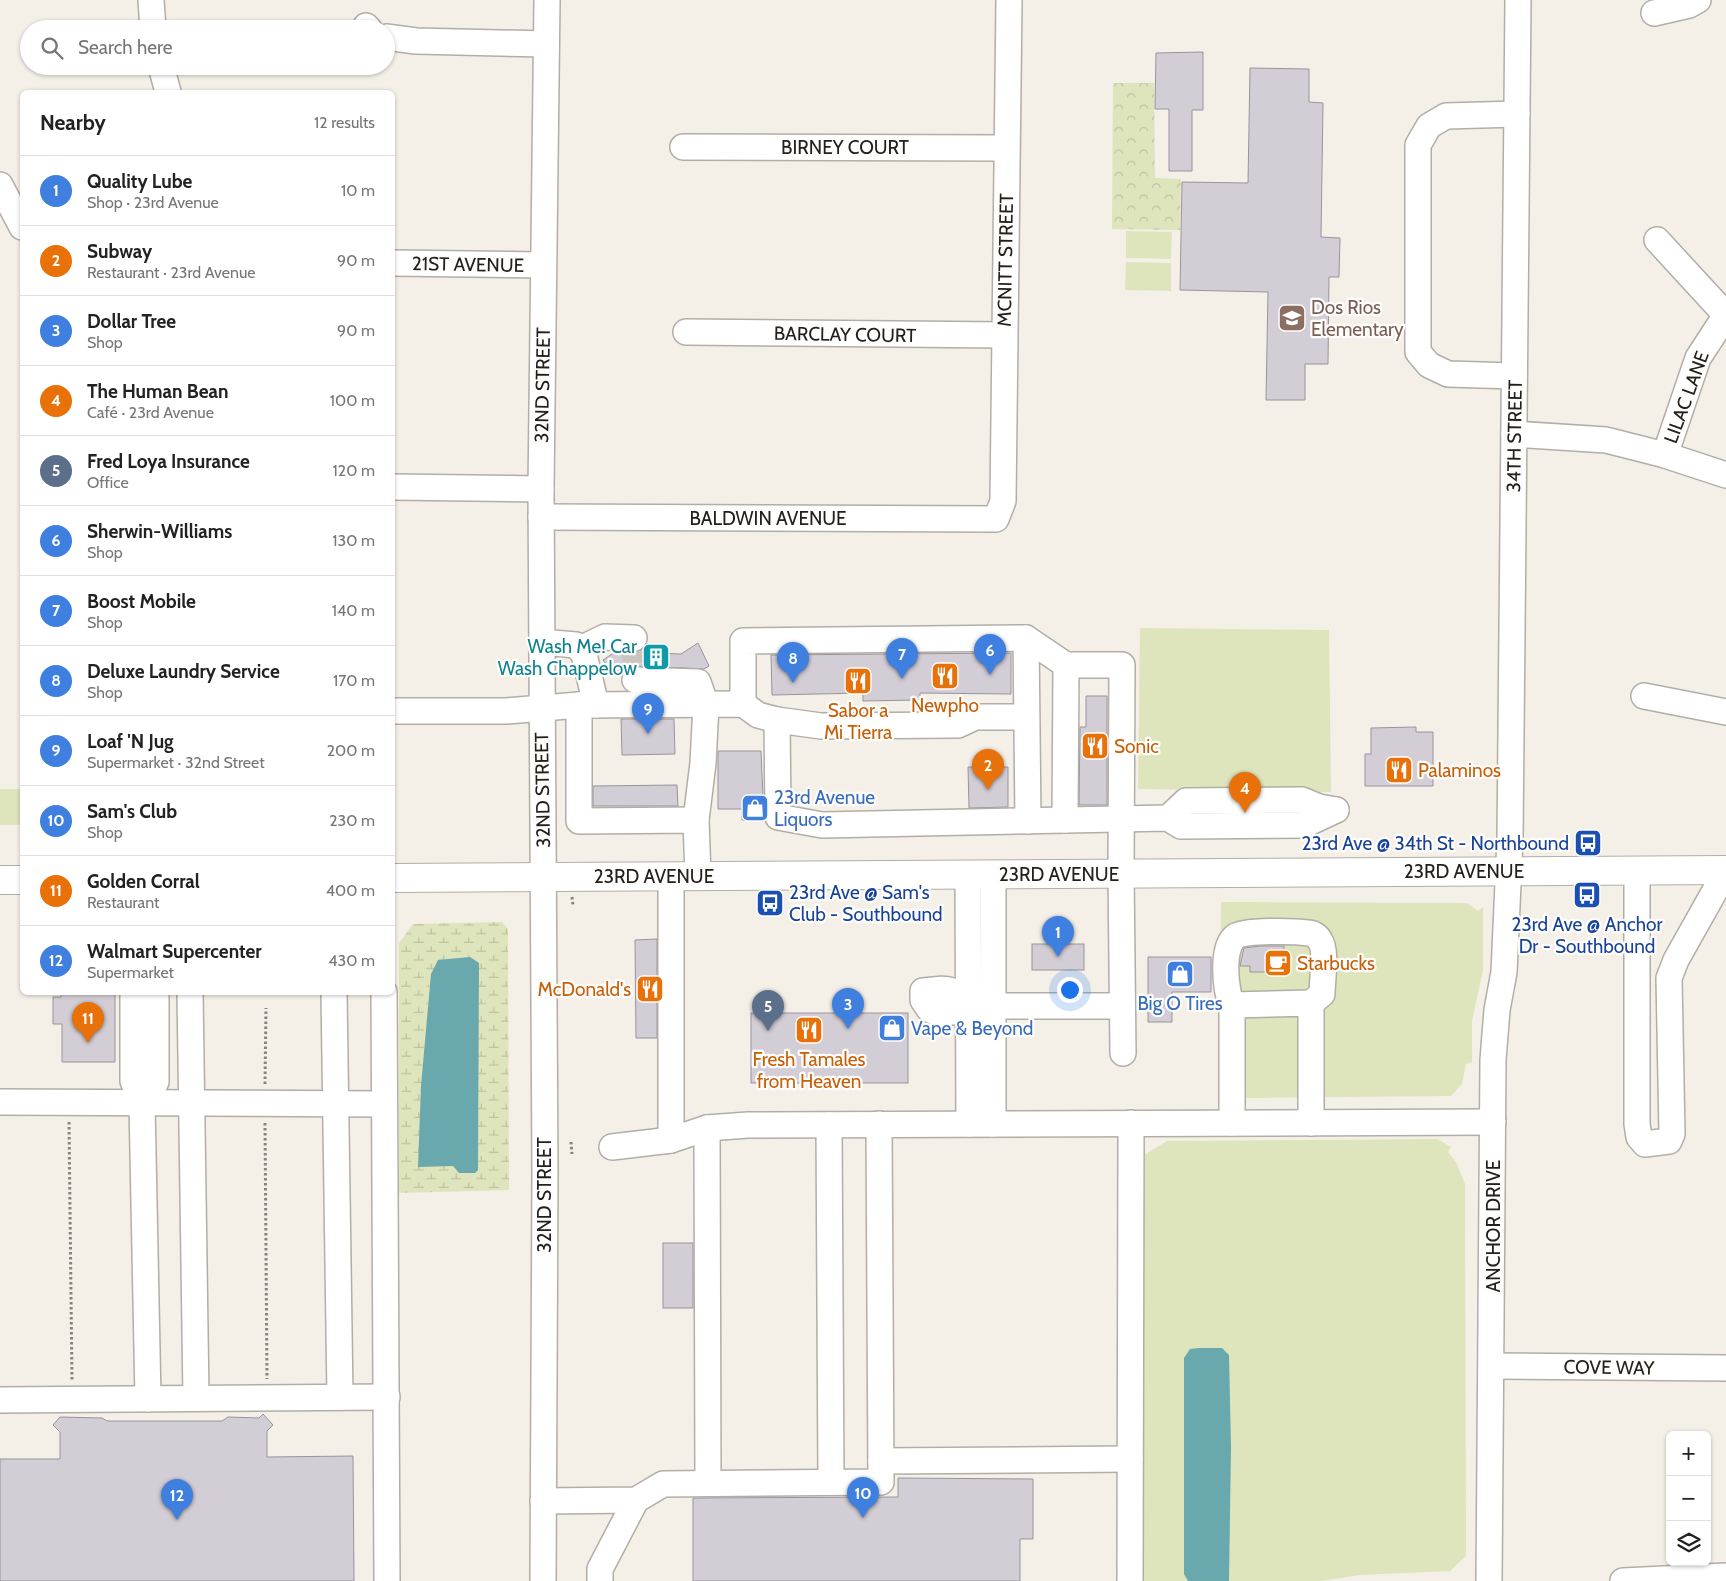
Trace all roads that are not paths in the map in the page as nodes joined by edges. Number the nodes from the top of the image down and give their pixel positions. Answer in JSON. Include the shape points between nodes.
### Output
{"nodes":[{"id":1,"x":151,"y":0,"type":"edge"},
{"id":2,"x":547,"y":0,"type":"edge"},
{"id":3,"x":1008,"y":0,"type":"edge"},
{"id":4,"x":1518,"y":0,"type":"edge"},
{"id":5,"x":1698,"y":0,"type":"edge"},
{"id":6,"x":1654,"y":13,"type":"dead end"},
{"id":7,"x":152,"y":20,"type":"edge"},
{"id":8,"x":395,"y":36,"type":"edge"},
{"id":9,"x":546,"y":44,"type":"junction"},
{"id":10,"x":163,"y":75,"type":"edge"},
{"id":11,"x":167,"y":90,"type":"edge"},
{"id":12,"x":1517,"y":114,"type":"junction"},
{"id":13,"x":683,"y":147,"type":"dead end"},
{"id":14,"x":1006,"y":148,"type":"junction"},
{"id":15,"x":0,"y":185,"type":"edge"},
{"id":16,"x":20,"y":223,"type":"edge"},
{"id":17,"x":1656,"y":240,"type":"dead end"},
{"id":18,"x":395,"y":262,"type":"edge"},
{"id":19,"x":543,"y":265,"type":"junction"},
{"id":20,"x":1726,"y":315,"type":"edge"},
{"id":21,"x":686,"y":332,"type":"dead end"},
{"id":22,"x":1004,"y":335,"type":"junction"},
{"id":23,"x":1514,"y":376,"type":"junction"},
{"id":24,"x":1514,"y":434,"type":"junction"},
{"id":25,"x":1665,"y":454,"type":"junction"},
{"id":26,"x":1726,"y":475,"type":"edge"},
{"id":27,"x":395,"y":487,"type":"edge"},
{"id":28,"x":540,"y":489,"type":"junction"},
{"id":29,"x":540,"y":517,"type":"junction"},
{"id":30,"x":996,"y":519,"type":"joint"},
{"id":31,"x":634,"y":638,"type":"dead end"},
{"id":32,"x":1026,"y":638,"type":"junction"},
{"id":33,"x":540,"y":642,"type":"junction"},
{"id":34,"x":580,"y":649,"type":"junction"},
{"id":35,"x":1066,"y":665,"type":"junction"},
{"id":36,"x":635,"y":680,"type":"dead end"},
{"id":37,"x":1644,"y":696,"type":"dead end"},
{"id":38,"x":742,"y":704,"type":"junction"},
{"id":39,"x":587,"y":705,"type":"junction"},
{"id":40,"x":706,"y":705,"type":"junction"},
{"id":41,"x":541,"y":708,"type":"junction"},
{"id":42,"x":395,"y":711,"type":"edge"},
{"id":43,"x":1726,"y":712,"type":"edge"},
{"id":44,"x":1026,"y":717,"type":"junction"},
{"id":45,"x":777,"y":720,"type":"junction"},
{"id":46,"x":1168,"y":818,"type":"junction"},
{"id":47,"x":1121,"y":819,"type":"junction"},
{"id":48,"x":696,"y":820,"type":"junction"},
{"id":49,"x":1065,"y":820,"type":"junction"},
{"id":50,"x":1028,"y":821,"type":"junction"},
{"id":51,"x":1637,"y":870,"type":"junction"},
{"id":52,"x":1509,"y":871,"type":"junction"},
{"id":53,"x":1726,"y":871,"type":"edge"},
{"id":54,"x":1120,"y":873,"type":"junction"},
{"id":55,"x":980,"y":874,"type":"junction"},
{"id":56,"x":684,"y":876,"type":"junction"},
{"id":57,"x":543,"y":877,"type":"junction"},
{"id":58,"x":395,"y":878,"type":"edge"},
{"id":59,"x":0,"y":880,"type":"edge"},
{"id":60,"x":20,"y":880,"type":"edge"},
{"id":61,"x":132,"y":995,"type":"edge"},
{"id":62,"x":156,"y":995,"type":"edge"},
{"id":63,"x":190,"y":995,"type":"edge"},
{"id":64,"x":334,"y":995,"type":"edge"},
{"id":65,"x":384,"y":995,"type":"edge"},
{"id":66,"x":1311,"y":1003,"type":"junction"},
{"id":67,"x":1232,"y":1005,"type":"junction"},
{"id":68,"x":993,"y":1006,"type":"junction"},
{"id":69,"x":1122,"y":1006,"type":"junction"},
{"id":70,"x":968,"y":1008,"type":"junction"},
{"id":71,"x":1123,"y":1053,"type":"dead end"},
{"id":72,"x":0,"y":1102,"type":"edge"},
{"id":73,"x":142,"y":1104,"type":"junction"},
{"id":74,"x":192,"y":1104,"type":"junction"},
{"id":75,"x":336,"y":1104,"type":"junction"},
{"id":76,"x":383,"y":1104,"type":"junction"},
{"id":77,"x":1493,"y":1122,"type":"junction"},
{"id":78,"x":1131,"y":1123,"type":"junction"},
{"id":79,"x":1232,"y":1123,"type":"junction"},
{"id":80,"x":1311,"y":1123,"type":"junction"},
{"id":81,"x":879,"y":1124,"type":"junction"},
{"id":82,"x":981,"y":1124,"type":"junction"},
{"id":83,"x":829,"y":1125,"type":"junction"},
{"id":84,"x":707,"y":1128,"type":"junction"},
{"id":85,"x":671,"y":1140,"type":"junction"},
{"id":86,"x":612,"y":1147,"type":"dead end"},
{"id":87,"x":1492,"y":1366,"type":"junction"},
{"id":88,"x":1726,"y":1368,"type":"edge"},
{"id":89,"x":340,"y":1397,"type":"junction"},
{"id":90,"x":387,"y":1397,"type":"junction"},
{"id":91,"x":196,"y":1398,"type":"junction"},
{"id":92,"x":148,"y":1399,"type":"junction"},
{"id":93,"x":0,"y":1400,"type":"edge"},
{"id":94,"x":1130,"y":1459,"type":"junction"},
{"id":95,"x":881,"y":1471,"type":"junction"},
{"id":96,"x":831,"y":1482,"type":"junction"},
{"id":97,"x":708,"y":1483,"type":"junction"},
{"id":98,"x":636,"y":1500,"type":"junction"},
{"id":99,"x":543,"y":1501,"type":"junction"},
{"id":100,"x":1726,"y":1576,"type":"edge"},
{"id":101,"x":387,"y":1581,"type":"edge"},
{"id":102,"x":543,"y":1581,"type":"edge"},
{"id":103,"x":600,"y":1581,"type":"edge"},
{"id":104,"x":1130,"y":1581,"type":"edge"},
{"id":105,"x":1489,"y":1581,"type":"edge"},
{"id":106,"x":1623,"y":1581,"type":"edge"}],
"edges":[{"from":1,"to":7,"type":"street"},
{"from":2,"to":9,"type":"street","name":"32ND STREET"},
{"from":3,"to":14,"type":"street","name":"MCNITT STREET"},
{"from":4,"to":12,"type":"street","name":"34TH STREET"},
{"from":5,"to":6,"type":"street"},
{"from":8,"to":9,"type":"street","via":[[416,41]]},
{"from":9,"to":19,"type":"street","name":"32ND STREET"},
{"from":10,"to":11,"type":"street"},
{"from":12,"to":23,"type":"street","name":"34TH STREET"},
{"from":12,"to":23,"type":"street","via":[[1446,116],[1429,126],[1418,145],[1418,352],[1429,365],[1448,374]]},
{"from":13,"to":14,"type":"street","name":"BIRNEY COURT"},
{"from":14,"to":22,"type":"street","name":"MCNITT STREET"},
{"from":15,"to":16,"type":"street"},
{"from":17,"to":20,"type":"street"},
{"from":18,"to":19,"type":"street","name":"21ST AVENUE"},
{"from":19,"to":28,"type":"street","name":"32ND STREET"},
{"from":20,"to":25,"type":"street","name":"LILAC LANE","via":[[1698,358]]},
{"from":21,"to":22,"type":"street","name":"BARCLAY COURT"},
{"from":22,"to":30,"type":"street","name":"MCNITT STREET","via":[[1003,500]]},
{"from":23,"to":24,"type":"street","name":"34TH STREET"},
{"from":24,"to":25,"type":"street","via":[[1606,440]]},
{"from":24,"to":52,"type":"street","name":"34TH STREET"},
{"from":25,"to":26,"type":"street"},
{"from":27,"to":28,"type":"street"},
{"from":28,"to":29,"type":"street","name":"32ND STREET"},
{"from":29,"to":30,"type":"street","name":"BALDWIN AVENUE"},
{"from":29,"to":33,"type":"street","name":"32ND STREET"},
{"from":31,"to":34,"type":"street","via":[[605,637]]},
{"from":32,"to":35,"type":"street"},
{"from":32,"to":38,"type":"street","via":[[742,641]]},
{"from":32,"to":44,"type":"street"},
{"from":33,"to":34,"type":"street","via":[[576,645]]},
{"from":33,"to":41,"type":"street","name":"32ND STREET"},
{"from":34,"to":39,"type":"street","via":[[584,654]]},
{"from":35,"to":47,"type":"street","via":[[1122,665]]},
{"from":35,"to":49,"type":"street"},
{"from":36,"to":40,"type":"street","via":[[698,682]]},
{"from":37,"to":43,"type":"street"},
{"from":38,"to":40,"type":"street"},
{"from":38,"to":45,"type":"street","via":[[758,715]]},
{"from":39,"to":40,"type":"street"},
{"from":39,"to":41,"type":"street"},
{"from":39,"to":48,"type":"street","via":[[579,821]]},
{"from":40,"to":48,"type":"street"},
{"from":41,"to":42,"type":"street"},
{"from":41,"to":57,"type":"street","name":"32ND STREET"},
{"from":44,"to":45,"type":"street","via":[[976,717],[958,725],[821,726]]},
{"from":44,"to":50,"type":"street"},
{"from":45,"to":50,"type":"street","via":[[778,817],[822,825]]},
{"from":46,"to":46,"type":"street","via":[[1181,826],[1304,825],[1336,810],[1302,800],[1186,801]]},
{"from":46,"to":47,"type":"street"},
{"from":47,"to":49,"type":"street"},
{"from":47,"to":54,"type":"street"},
{"from":48,"to":56,"type":"street"},
{"from":49,"to":50,"type":"street"},
{"from":51,"to":52,"type":"main road","name":"23RD AVENUE"},
{"from":51,"to":53,"type":"main road","name":"23RD AVENUE"},
{"from":51,"to":53,"type":"street","via":[[1637,1124],[1639,1137],[1645,1144],[1669,1141],[1672,1134],[1669,978]]},
{"from":52,"to":54,"type":"main road","name":"23RD AVENUE"},
{"from":52,"to":77,"type":"street","name":"ANCHOR DRIVE","via":[[1504,972],[1493,1060]]},
{"from":54,"to":55,"type":"main road","name":"23RD AVENUE"},
{"from":54,"to":69,"type":"street"},
{"from":55,"to":56,"type":"main road","name":"23RD AVENUE"},
{"from":55,"to":68,"type":"street"},
{"from":55,"to":70,"type":"street"},
{"from":56,"to":57,"type":"main road","name":"23RD AVENUE"},
{"from":56,"to":85,"type":"street","via":[[671,929]]},
{"from":57,"to":58,"type":"main road","name":"23RD AVENUE"},
{"from":57,"to":99,"type":"street","name":"32ND STREET"},
{"from":59,"to":60,"type":"main road"},
{"from":61,"to":73,"type":"street","via":[[133,1081]]},
{"from":62,"to":73,"type":"street","via":[[156,1082]]},
{"from":63,"to":74,"type":"street"},
{"from":64,"to":75,"type":"street"},
{"from":65,"to":76,"type":"street"},
{"from":66,"to":67,"type":"street"},
{"from":66,"to":67,"type":"street","via":[[1322,994],[1323,948],[1320,940],[1309,933],[1241,933],[1230,942],[1227,950],[1227,993]]},
{"from":66,"to":80,"type":"street"},
{"from":67,"to":79,"type":"street"},
{"from":68,"to":69,"type":"street"},
{"from":68,"to":70,"type":"street"},
{"from":68,"to":82,"type":"street"},
{"from":69,"to":71,"type":"street"},
{"from":70,"to":82,"type":"street"},
{"from":72,"to":73,"type":"street"},
{"from":73,"to":74,"type":"street"},
{"from":73,"to":92,"type":"street"},
{"from":74,"to":75,"type":"street"},
{"from":74,"to":91,"type":"street"},
{"from":75,"to":76,"type":"street"},
{"from":75,"to":89,"type":"street"},
{"from":76,"to":90,"type":"street"},
{"from":77,"to":80,"type":"street"},
{"from":77,"to":87,"type":"street","name":"ANCHOR DRIVE"},
{"from":78,"to":79,"type":"street"},
{"from":78,"to":82,"type":"street"},
{"from":78,"to":94,"type":"street"},
{"from":79,"to":80,"type":"street"},
{"from":81,"to":82,"type":"street"},
{"from":81,"to":83,"type":"street"},
{"from":81,"to":95,"type":"street"},
{"from":83,"to":84,"type":"street"},
{"from":83,"to":96,"type":"street"},
{"from":84,"to":85,"type":"street"},
{"from":84,"to":97,"type":"street"},
{"from":85,"to":86,"type":"street"},
{"from":87,"to":88,"type":"street","name":"COVE WAY"},
{"from":87,"to":105,"type":"street","name":"ANCHOR DRIVE"},
{"from":89,"to":90,"type":"street"},
{"from":89,"to":91,"type":"street"},
{"from":90,"to":101,"type":"street"},
{"from":91,"to":92,"type":"street"},
{"from":92,"to":93,"type":"street"},
{"from":94,"to":95,"type":"street"},
{"from":94,"to":104,"type":"street"},
{"from":95,"to":96,"type":"street"},
{"from":96,"to":97,"type":"street"},
{"from":97,"to":98,"type":"street","via":[[663,1484]]},
{"from":98,"to":99,"type":"street"},
{"from":98,"to":103,"type":"street","via":[[600,1569]]},
{"from":99,"to":102,"type":"street","name":"32ND STREET"},
{"from":100,"to":106,"type":"street"}]}
